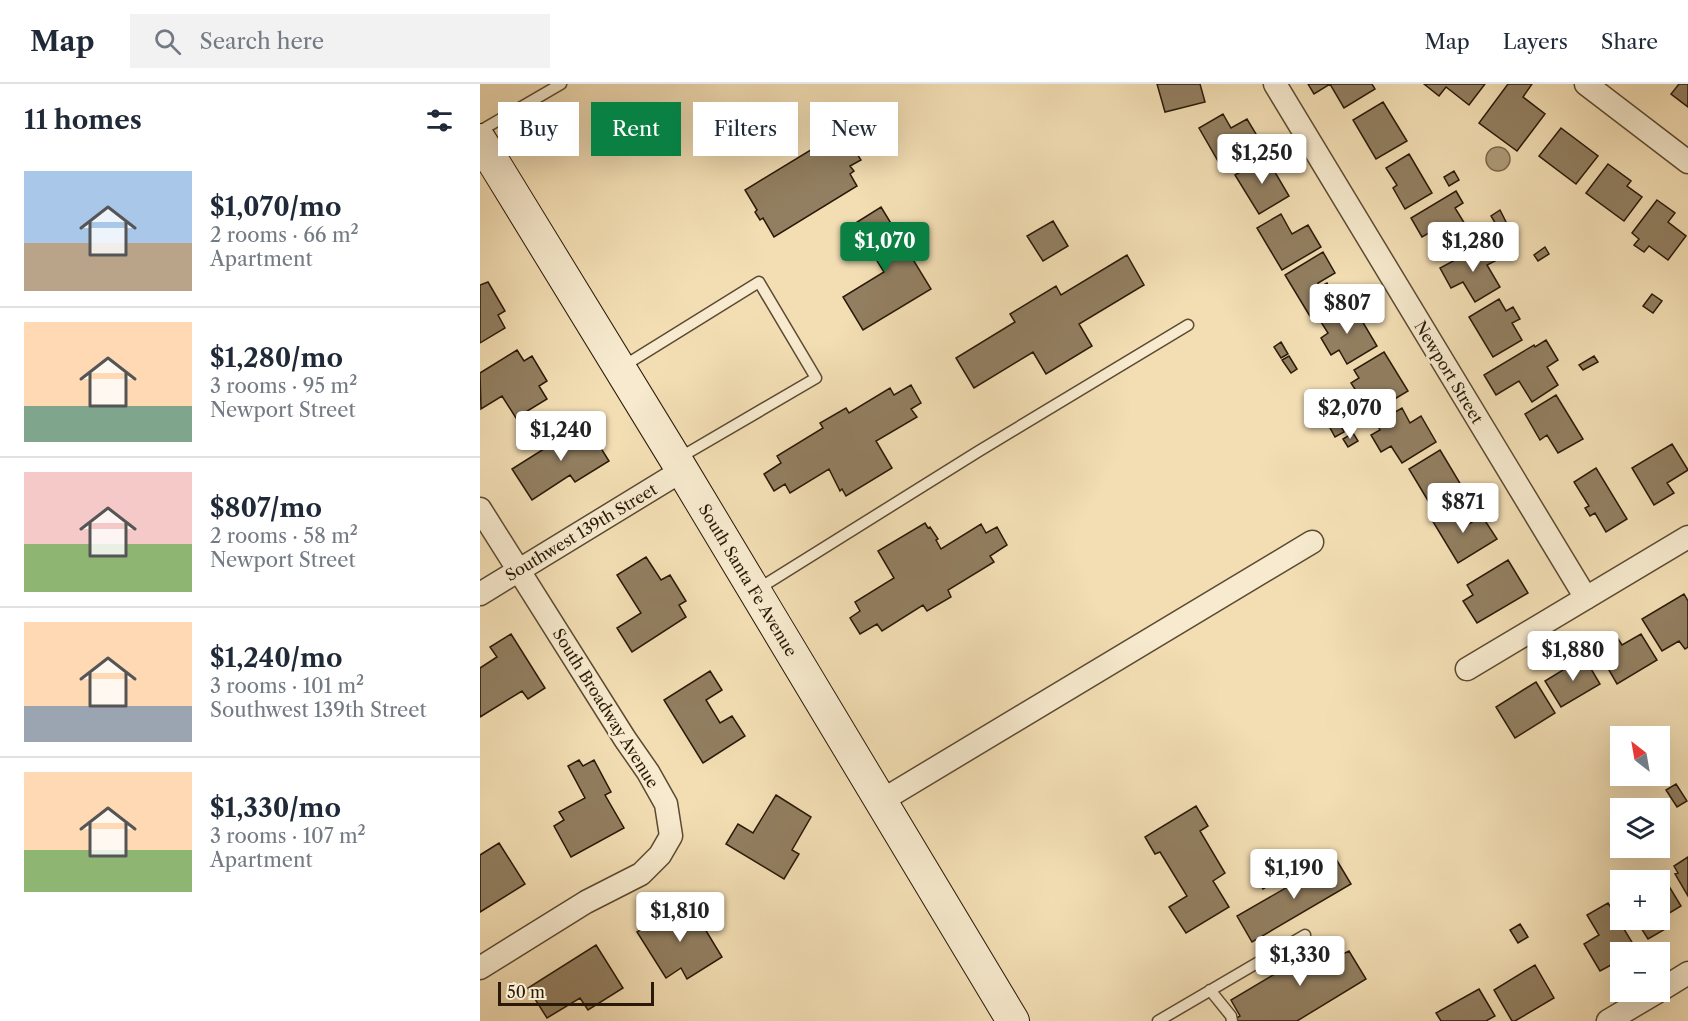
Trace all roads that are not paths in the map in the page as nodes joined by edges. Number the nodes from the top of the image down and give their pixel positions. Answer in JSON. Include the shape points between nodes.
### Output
{"nodes":[{"id":1,"x":561,"y":84,"type":"edge"},
{"id":2,"x":1275,"y":84,"type":"edge"},
{"id":3,"x":1586,"y":84,"type":"edge"},
{"id":4,"x":480,"y":131,"type":"edge"},
{"id":5,"x":480,"y":140,"type":"edge"},
{"id":6,"x":1688,"y":162,"type":"edge"},
{"id":7,"x":1188,"y":325,"type":"dead end"},
{"id":8,"x":620,"y":369,"type":"junction"},
{"id":9,"x":680,"y":465,"type":"junction"},
{"id":10,"x":480,"y":509,"type":"edge"},
{"id":11,"x":1688,"y":537,"type":"edge"},
{"id":12,"x":1312,"y":542,"type":"dead end"},
{"id":13,"x":519,"y":570,"type":"junction"},
{"id":14,"x":755,"y":591,"type":"junction"},
{"id":15,"x":480,"y":594,"type":"edge"},
{"id":16,"x":1586,"y":598,"type":"junction"},
{"id":17,"x":1467,"y":669,"type":"dead end"},
{"id":18,"x":881,"y":801,"type":"junction"},
{"id":19,"x":1305,"y":935,"type":"dead end"},
{"id":20,"x":480,"y":968,"type":"edge"},
{"id":21,"x":1688,"y":973,"type":"edge"},
{"id":22,"x":1670,"y":984,"type":"edge"},
{"id":23,"x":1210,"y":990,"type":"junction"},
{"id":24,"x":1640,"y":1002,"type":"edge"},
{"id":25,"x":1013,"y":1021,"type":"edge"},
{"id":26,"x":1158,"y":1021,"type":"edge"},
{"id":27,"x":1232,"y":1021,"type":"edge"},
{"id":28,"x":1608,"y":1021,"type":"edge"}],
"edges":[{"from":1,"to":4,"type":"lane"},
{"from":2,"to":16,"type":"street","name":"Newport Street"},
{"from":3,"to":6,"type":"street"},
{"from":5,"to":8,"type":"main road","name":"South Santa Fe Avenue"},
{"from":7,"to":14,"type":"lane"},
{"from":8,"to":9,"type":"main road","name":"South Santa Fe Avenue"},
{"from":8,"to":9,"type":"lane","via":[[759,282],[816,378]]},
{"from":9,"to":13,"type":"street","name":"Southwest 139th Street"},
{"from":9,"to":14,"type":"main road","name":"South Santa Fe Avenue"},
{"from":10,"to":13,"type":"street","name":"South Broadway Avenue"},
{"from":11,"to":16,"type":"street"},
{"from":12,"to":18,"type":"street"},
{"from":13,"to":15,"type":"street","name":"Southwest 139th Street"},
{"from":13,"to":20,"type":"street","name":"South Broadway Avenue","via":[[653,780],[666,804],[671,836],[660,855],[640,874],[586,902]]},
{"from":14,"to":18,"type":"main road","name":"South Santa Fe Avenue"},
{"from":16,"to":17,"type":"street"},
{"from":18,"to":25,"type":"main road","name":"South Santa Fe Avenue"},
{"from":19,"to":23,"type":"lane"},
{"from":21,"to":22,"type":"street"},
{"from":23,"to":26,"type":"lane"},
{"from":23,"to":27,"type":"lane"},
{"from":24,"to":28,"type":"street"}]}
